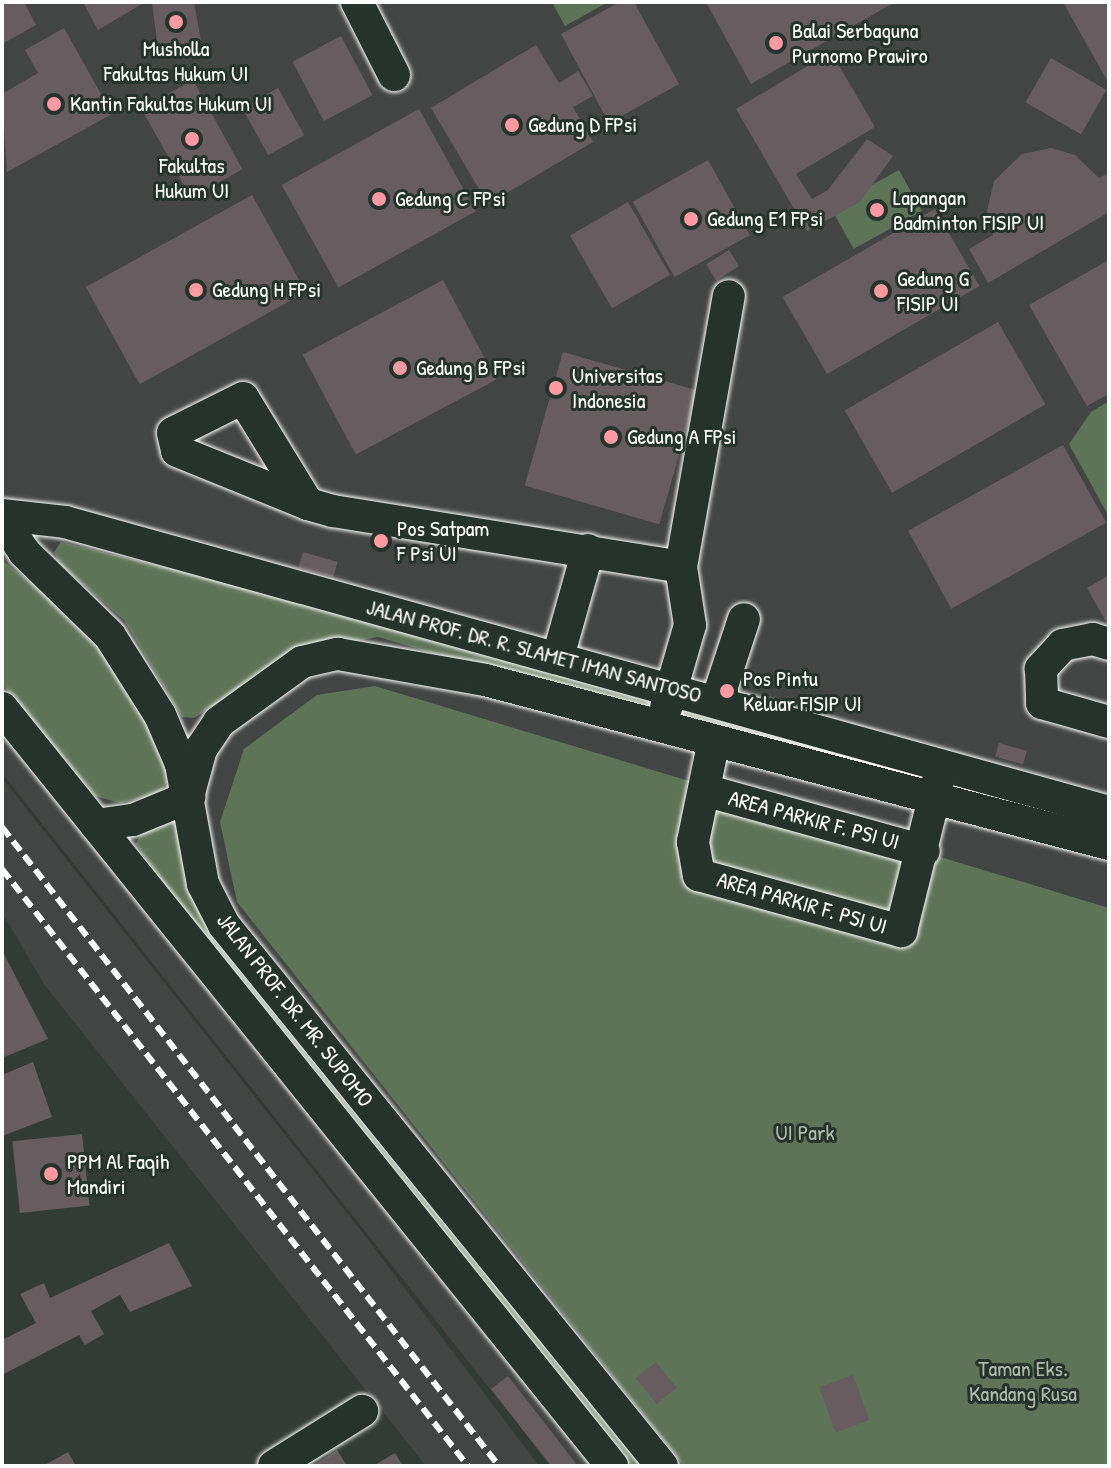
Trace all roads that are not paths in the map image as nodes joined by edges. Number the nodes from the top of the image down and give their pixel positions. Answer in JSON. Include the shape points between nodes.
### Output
{"nodes":[{"id":1,"x":357,"y":2,"type":"edge"},
{"id":2,"x":394,"y":75,"type":"dead end"},
{"id":3,"x":729,"y":296,"type":"dead end"},
{"id":4,"x":308,"y":504,"type":"dead end"},
{"id":5,"x":2,"y":517,"type":"edge"},
{"id":6,"x":588,"y":550,"type":"junction"},
{"id":7,"x":681,"y":567,"type":"junction"},
{"id":8,"x":744,"y":619,"type":"dead end"},
{"id":9,"x":1109,"y":644,"type":"edge"},
{"id":10,"x":558,"y":657,"type":"junction"},
{"id":11,"x":671,"y":689,"type":"junction"},
{"id":12,"x":717,"y":701,"type":"junction"},
{"id":13,"x":2,"y":708,"type":"edge"},
{"id":14,"x":1109,"y":722,"type":"edge"},
{"id":15,"x":659,"y":729,"type":"junction"},
{"id":16,"x":713,"y":745,"type":"junction"},
{"id":17,"x":942,"y":762,"type":"junction"},
{"id":18,"x":704,"y":790,"type":"junction"},
{"id":19,"x":189,"y":797,"type":"junction"},
{"id":20,"x":934,"y":800,"type":"junction"},
{"id":21,"x":1109,"y":812,"type":"edge"},
{"id":22,"x":96,"y":825,"type":"junction"},
{"id":23,"x":1109,"y":844,"type":"edge"},
{"id":24,"x":924,"y":851,"type":"junction"},
{"id":25,"x":362,"y":1411,"type":"dead end"},
{"id":26,"x":274,"y":1466,"type":"edge"},
{"id":27,"x":612,"y":1466,"type":"edge"},
{"id":28,"x":662,"y":1466,"type":"edge"}],
"edges":[{"from":1,"to":2,"type":"street"},
{"from":3,"to":7,"type":"street"},
{"from":4,"to":6,"type":"street"},
{"from":5,"to":10,"type":"street","name":"JALAN PROF. DR. R. SLAMET IMAN SANTOSO","via":[[65,522]]},
{"from":5,"to":19,"type":"street","name":"JALAN PROF. DR. MR. SUPOMO","via":[[129,664],[171,737]]},
{"from":6,"to":7,"type":"street"},
{"from":6,"to":10,"type":"street"},
{"from":7,"to":11,"type":"street","via":[[690,625]]},
{"from":8,"to":12,"type":"street"},
{"from":9,"to":14,"type":"street","via":[[1078,641],[1051,655],[1041,669],[1042,703]]},
{"from":10,"to":11,"type":"street","name":"JALAN PROF. DR. R. SLAMET IMAN SANTOSO"},
{"from":11,"to":12,"type":"street","name":"JALAN PROF. DR. R. SLAMET IMAN SANTOSO"},
{"from":11,"to":15,"type":"street"},
{"from":12,"to":17,"type":"street","name":"JALAN PROF. DR. R. SLAMET IMAN SANTOSO"},
{"from":13,"to":22,"type":"street","name":"JALAN PROF. DR. MR. SUPOMO"},
{"from":15,"to":16,"type":"street","name":"JALAN PROF. DR. R. SLAMET IMAN SANTOSO"},
{"from":15,"to":19,"type":"street","name":"JALAN PROF. DR. R. SLAMET IMAN SANTOSO","via":[[485,680],[338,654],[292,668],[219,722],[201,749]]},
{"from":16,"to":18,"type":"street","name":"AREA PARKIR F. PSI UI"},
{"from":16,"to":20,"type":"street","name":"JALAN PROF. DR. R. SLAMET IMAN SANTOSO"},
{"from":17,"to":20,"type":"street","name":"AREA PARKIR F. PSI UI"},
{"from":17,"to":21,"type":"street","name":"JALAN PROF. DR. R. SLAMET IMAN SANTOSO"},
{"from":18,"to":24,"type":"street","name":"AREA PARKIR F. PSI UI"},
{"from":18,"to":24,"type":"street","name":"AREA PARKIR F. PSI UI","via":[[693,842],[699,875],[905,929]]},
{"from":19,"to":22,"type":"street","via":[[143,817]]},
{"from":19,"to":28,"type":"street","name":"JALAN PROF. DR. MR. SUPOMO","via":[[203,884],[224,925]]},
{"from":20,"to":23,"type":"street","name":"JALAN PROF. DR. R. SLAMET IMAN SANTOSO"},
{"from":20,"to":24,"type":"street","name":"AREA PARKIR F. PSI UI"},
{"from":22,"to":27,"type":"street","name":"JALAN PROF. DR. MR. SUPOMO"},
{"from":25,"to":26,"type":"street"}]}
